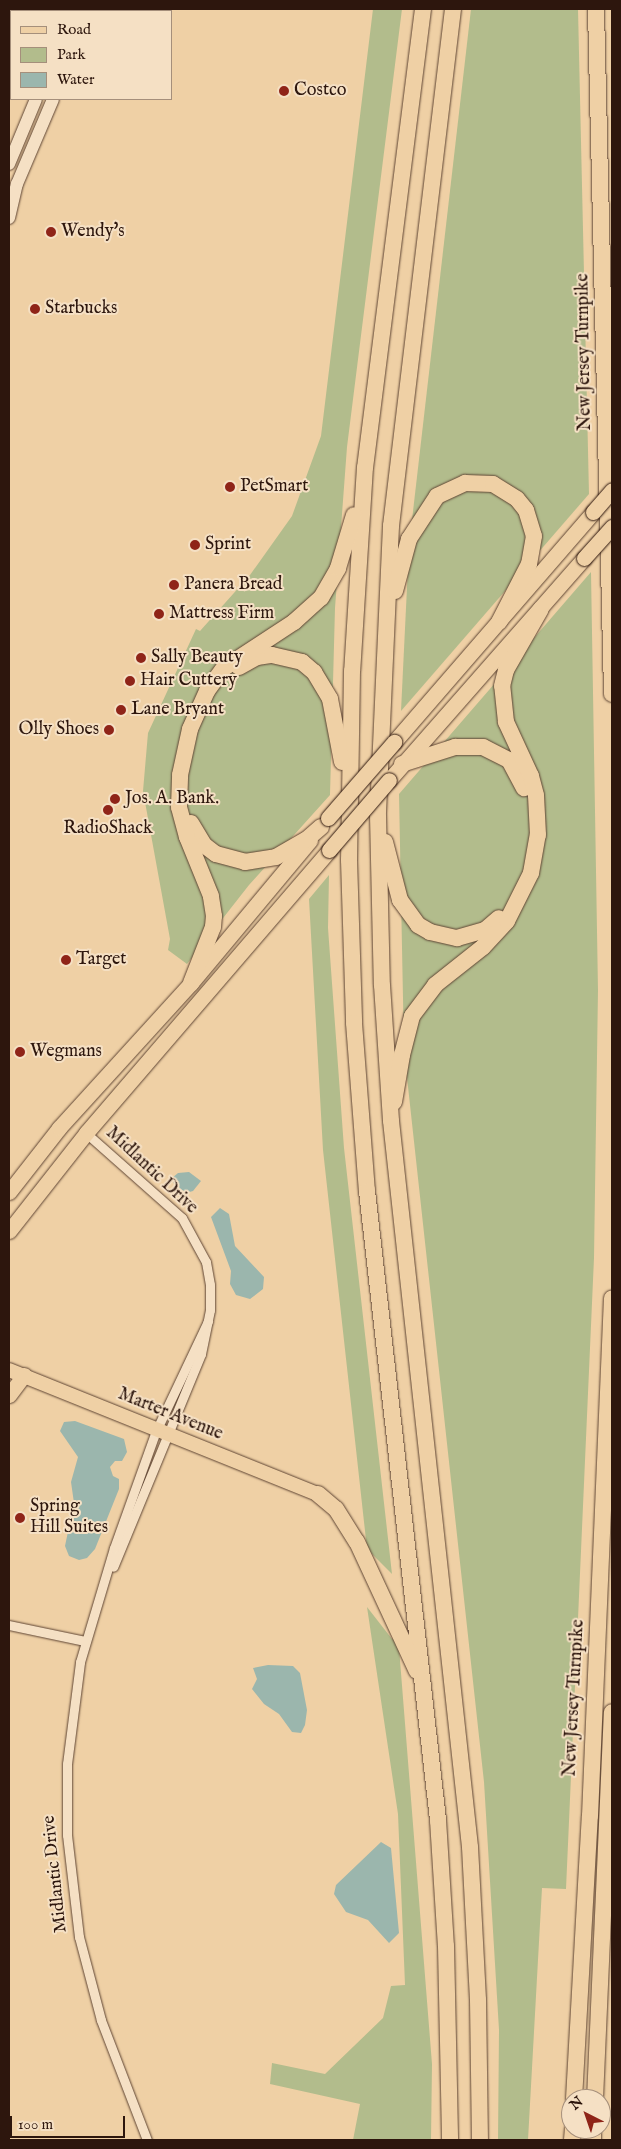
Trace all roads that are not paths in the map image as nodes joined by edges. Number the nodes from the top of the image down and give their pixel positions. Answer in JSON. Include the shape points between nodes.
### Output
{"nodes":[{"id":1,"x":423,"y":9,"type":"edge"},
{"id":2,"x":453,"y":9,"type":"edge"},
{"id":3,"x":596,"y":9,"type":"edge"},
{"id":4,"x":36,"y":100,"type":"edge"},
{"id":5,"x":53,"y":100,"type":"edge"},
{"id":6,"x":27,"y":120,"type":"junction"},
{"id":7,"x":9,"y":164,"type":"edge"},
{"id":8,"x":17,"y":184,"type":"junction"},
{"id":9,"x":9,"y":218,"type":"edge"},
{"id":10,"x":365,"y":467,"type":"junction"},
{"id":11,"x":612,"y":490,"type":"edge"},
{"id":12,"x":612,"y":527,"type":"edge"},
{"id":13,"x":541,"y":609,"type":"junction"},
{"id":14,"x":499,"y":622,"type":"junction"},
{"id":15,"x":384,"y":640,"type":"junction"},
{"id":16,"x":612,"y":694,"type":"edge"},
{"id":17,"x":402,"y":764,"type":"junction"},
{"id":18,"x":348,"y":793,"type":"junction"},
{"id":19,"x":378,"y":815,"type":"junction"},
{"id":20,"x":325,"y":822,"type":"junction"},
{"id":21,"x":191,"y":983,"type":"junction"},
{"id":22,"x":391,"y":1121,"type":"junction"},
{"id":23,"x":86,"y":1133,"type":"junction"},
{"id":24,"x":43,"y":1148,"type":"junction"},
{"id":25,"x":9,"y":1174,"type":"edge"},
{"id":26,"x":9,"y":1192,"type":"edge"},
{"id":27,"x":9,"y":1231,"type":"edge"},
{"id":28,"x":612,"y":1298,"type":"edge"},
{"id":29,"x":9,"y":1370,"type":"edge"},
{"id":30,"x":24,"y":1375,"type":"junction"},
{"id":31,"x":9,"y":1395,"type":"edge"},
{"id":32,"x":162,"y":1433,"type":"junction"},
{"id":33,"x":318,"y":1494,"type":"joint"},
{"id":34,"x":9,"y":1625,"type":"edge"},
{"id":35,"x":86,"y":1641,"type":"junction"},
{"id":36,"x":424,"y":1688,"type":"junction"},
{"id":37,"x":612,"y":1712,"type":"edge"},
{"id":38,"x":575,"y":2089,"type":"edge"},
{"id":39,"x":595,"y":2089,"type":"edge"},
{"id":40,"x":148,"y":2140,"type":"edge"},
{"id":41,"x":450,"y":2140,"type":"edge"},
{"id":42,"x":480,"y":2140,"type":"edge"}],
"edges":[{"from":1,"to":10,"type":"highway"},
{"from":2,"to":15,"type":"highway","via":[[403,408]]},
{"from":3,"to":16,"type":"highway","name":"New Jersey Turnpike"},
{"from":4,"to":6,"type":"main road"},
{"from":5,"to":8,"type":"main road"},
{"from":6,"to":7,"type":"main road"},
{"from":6,"to":8,"type":"main road","via":[[31,131],[16,167]]},
{"from":8,"to":9,"type":"main road"},
{"from":10,"to":18,"type":"highway"},
{"from":10,"to":21,"type":"highway","via":[[344,551],[321,598],[294,622],[224,668],[207,692],[190,730],[180,775],[179,806],[187,837],[211,896],[214,916],[213,927]]},
{"from":11,"to":14,"type":"highway","bridge":true},
{"from":12,"to":13,"type":"highway","bridge":true},
{"from":13,"to":17,"type":"highway"},
{"from":13,"to":22,"type":"highway","via":[[506,670],[502,686],[506,722],[531,776],[536,795],[538,835],[531,873],[507,921],[482,947],[435,985],[412,1016]]},
{"from":14,"to":15,"type":"highway","via":[[529,564],[534,536],[531,522],[521,504],[506,490],[480,482],[465,483],[437,496],[417,523],[402,557]]},
{"from":14,"to":20,"type":"highway","bridge":true},
{"from":15,"to":19,"type":"highway"},
{"from":17,"to":19,"type":"highway","via":[[441,750],[469,745],[496,752],[517,772],[528,801],[529,836],[522,873],[508,907],[485,930],[471,936],[442,937],[418,924],[400,900]]},
{"from":17,"to":23,"type":"highway","bridge":true},
{"from":18,"to":20,"type":"highway","via":[[330,699],[314,672],[302,662],[272,655],[242,664],[229,674],[207,705],[188,763],[186,800],[194,832],[216,854],[230,860],[253,861],[292,849]]},
{"from":18,"to":36,"type":"highway","via":[[354,1003],[364,1153]]},
{"from":19,"to":22,"type":"highway","via":[[382,985]]},
{"from":20,"to":21,"type":"highway"},
{"from":21,"to":24,"type":"highway"},
{"from":22,"to":42,"type":"highway","via":[[470,1847],[478,2000]]},
{"from":23,"to":27,"type":"highway"},
{"from":23,"to":32,"type":"street","name":"Midlantic Drive","via":[[182,1218],[206,1262],[210,1285],[208,1321]]},
{"from":24,"to":25,"type":"highway"},
{"from":24,"to":26,"type":"highway"},
{"from":28,"to":38,"type":"highway","name":"New Jersey Turnpike","via":[[590,1825]]},
{"from":29,"to":30,"type":"main road","name":"Marter Avenue"},
{"from":30,"to":31,"type":"highway"},
{"from":30,"to":32,"type":"main road","name":"Marter Avenue"},
{"from":32,"to":33,"type":"main road","name":"Marter Avenue"},
{"from":32,"to":35,"type":"street","name":"Midlantic Drive","via":[[114,1548]]},
{"from":33,"to":36,"type":"highway","via":[[336,1509],[357,1542]]},
{"from":34,"to":35,"type":"street"},
{"from":35,"to":40,"type":"street","name":"Midlantic Drive","via":[[75,1695],[66,1782],[73,1904],[96,2004]]},
{"from":36,"to":41,"type":"highway","via":[[446,1937]]},
{"from":37,"to":39,"type":"highway"}]}
